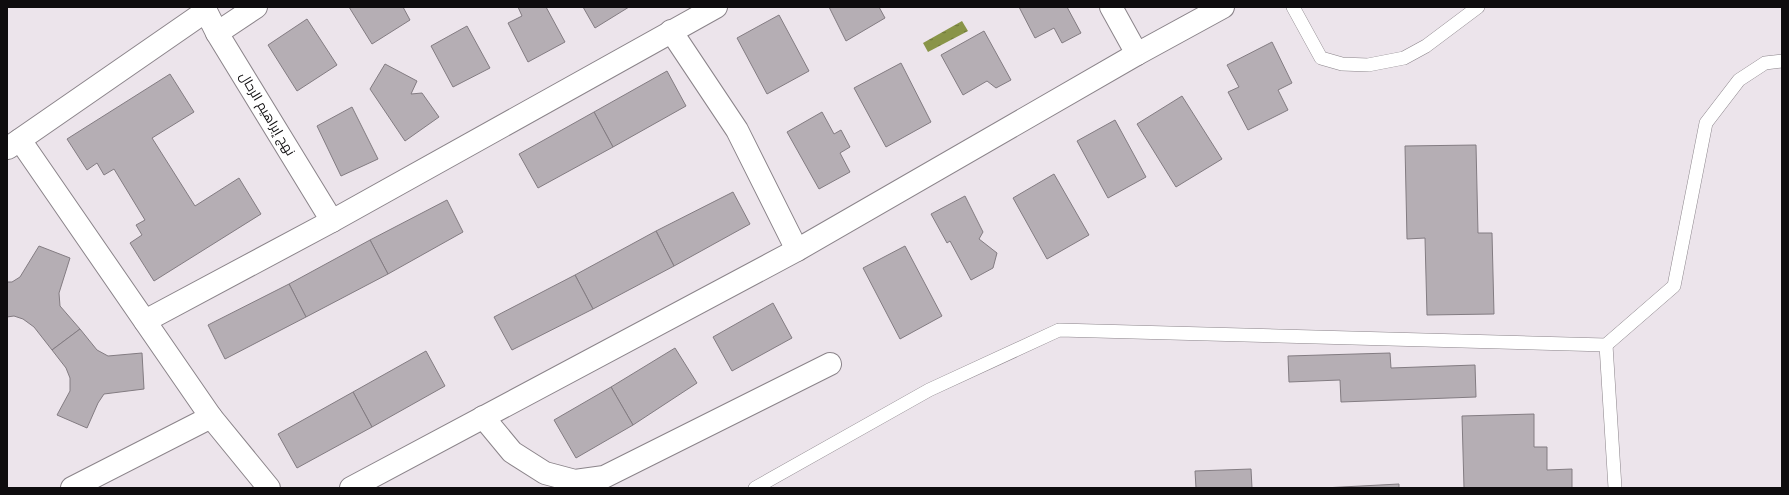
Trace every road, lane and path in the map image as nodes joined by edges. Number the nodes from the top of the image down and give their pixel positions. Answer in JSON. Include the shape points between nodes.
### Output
{"nodes":[{"id":1,"x":256,"y":7,"type":"edge"},
{"id":2,"x":716,"y":7,"type":"edge"},
{"id":3,"x":1112,"y":7,"type":"edge"},
{"id":4,"x":1223,"y":7,"type":"edge"},
{"id":5,"x":1293,"y":7,"type":"edge"},
{"id":6,"x":1478,"y":7,"type":"edge"},
{"id":7,"x":205,"y":9,"type":"edge"},
{"id":8,"x":671,"y":31,"type":"junction"},
{"id":9,"x":217,"y":33,"type":"junction"},
{"id":10,"x":1137,"y":54,"type":"junction"},
{"id":11,"x":1782,"y":61,"type":"edge"},
{"id":12,"x":14,"y":144,"type":"edge"},
{"id":13,"x":332,"y":221,"type":"junction"},
{"id":14,"x":797,"y":250,"type":"junction"},
{"id":15,"x":145,"y":321,"type":"junction"},
{"id":16,"x":1606,"y":345,"type":"junction"},
{"id":17,"x":830,"y":364,"type":"dead end"},
{"id":18,"x":211,"y":417,"type":"junction"},
{"id":19,"x":483,"y":417,"type":"junction"},
{"id":20,"x":72,"y":488,"type":"edge"},
{"id":21,"x":269,"y":488,"type":"edge"},
{"id":22,"x":351,"y":488,"type":"edge"},
{"id":23,"x":756,"y":488,"type":"edge"},
{"id":24,"x":1615,"y":488,"type":"edge"}],
"edges":[{"from":1,"to":9,"type":"street"},
{"from":2,"to":8,"type":"street"},
{"from":3,"to":10,"type":"street"},
{"from":4,"to":10,"type":"street"},
{"from":5,"to":6,"type":"lane","via":[[1321,58],[1342,64],[1368,66],[1404,58],[1426,46]]},
{"from":7,"to":9,"type":"street","name":"نهج إبراهيم الرحال"},
{"from":7,"to":12,"type":"street"},
{"from":8,"to":13,"type":"street"},
{"from":8,"to":14,"type":"street","via":[[737,130]]},
{"from":9,"to":13,"type":"street","name":"نهج إبراهيم الرحال"},
{"from":10,"to":14,"type":"street"},
{"from":11,"to":16,"type":"lane","via":[[1765,63],[1739,80],[1706,123],[1674,286]]},
{"from":12,"to":15,"type":"street"},
{"from":13,"to":15,"type":"street"},
{"from":14,"to":19,"type":"street"},
{"from":15,"to":18,"type":"street"},
{"from":16,"to":23,"type":"lane","via":[[1059,330],[930,390]]},
{"from":16,"to":24,"type":"lane"},
{"from":17,"to":19,"type":"street","via":[[604,477],[575,481],[545,473],[512,452]]},
{"from":18,"to":20,"type":"street"},
{"from":18,"to":21,"type":"street"},
{"from":19,"to":22,"type":"street"}]}
